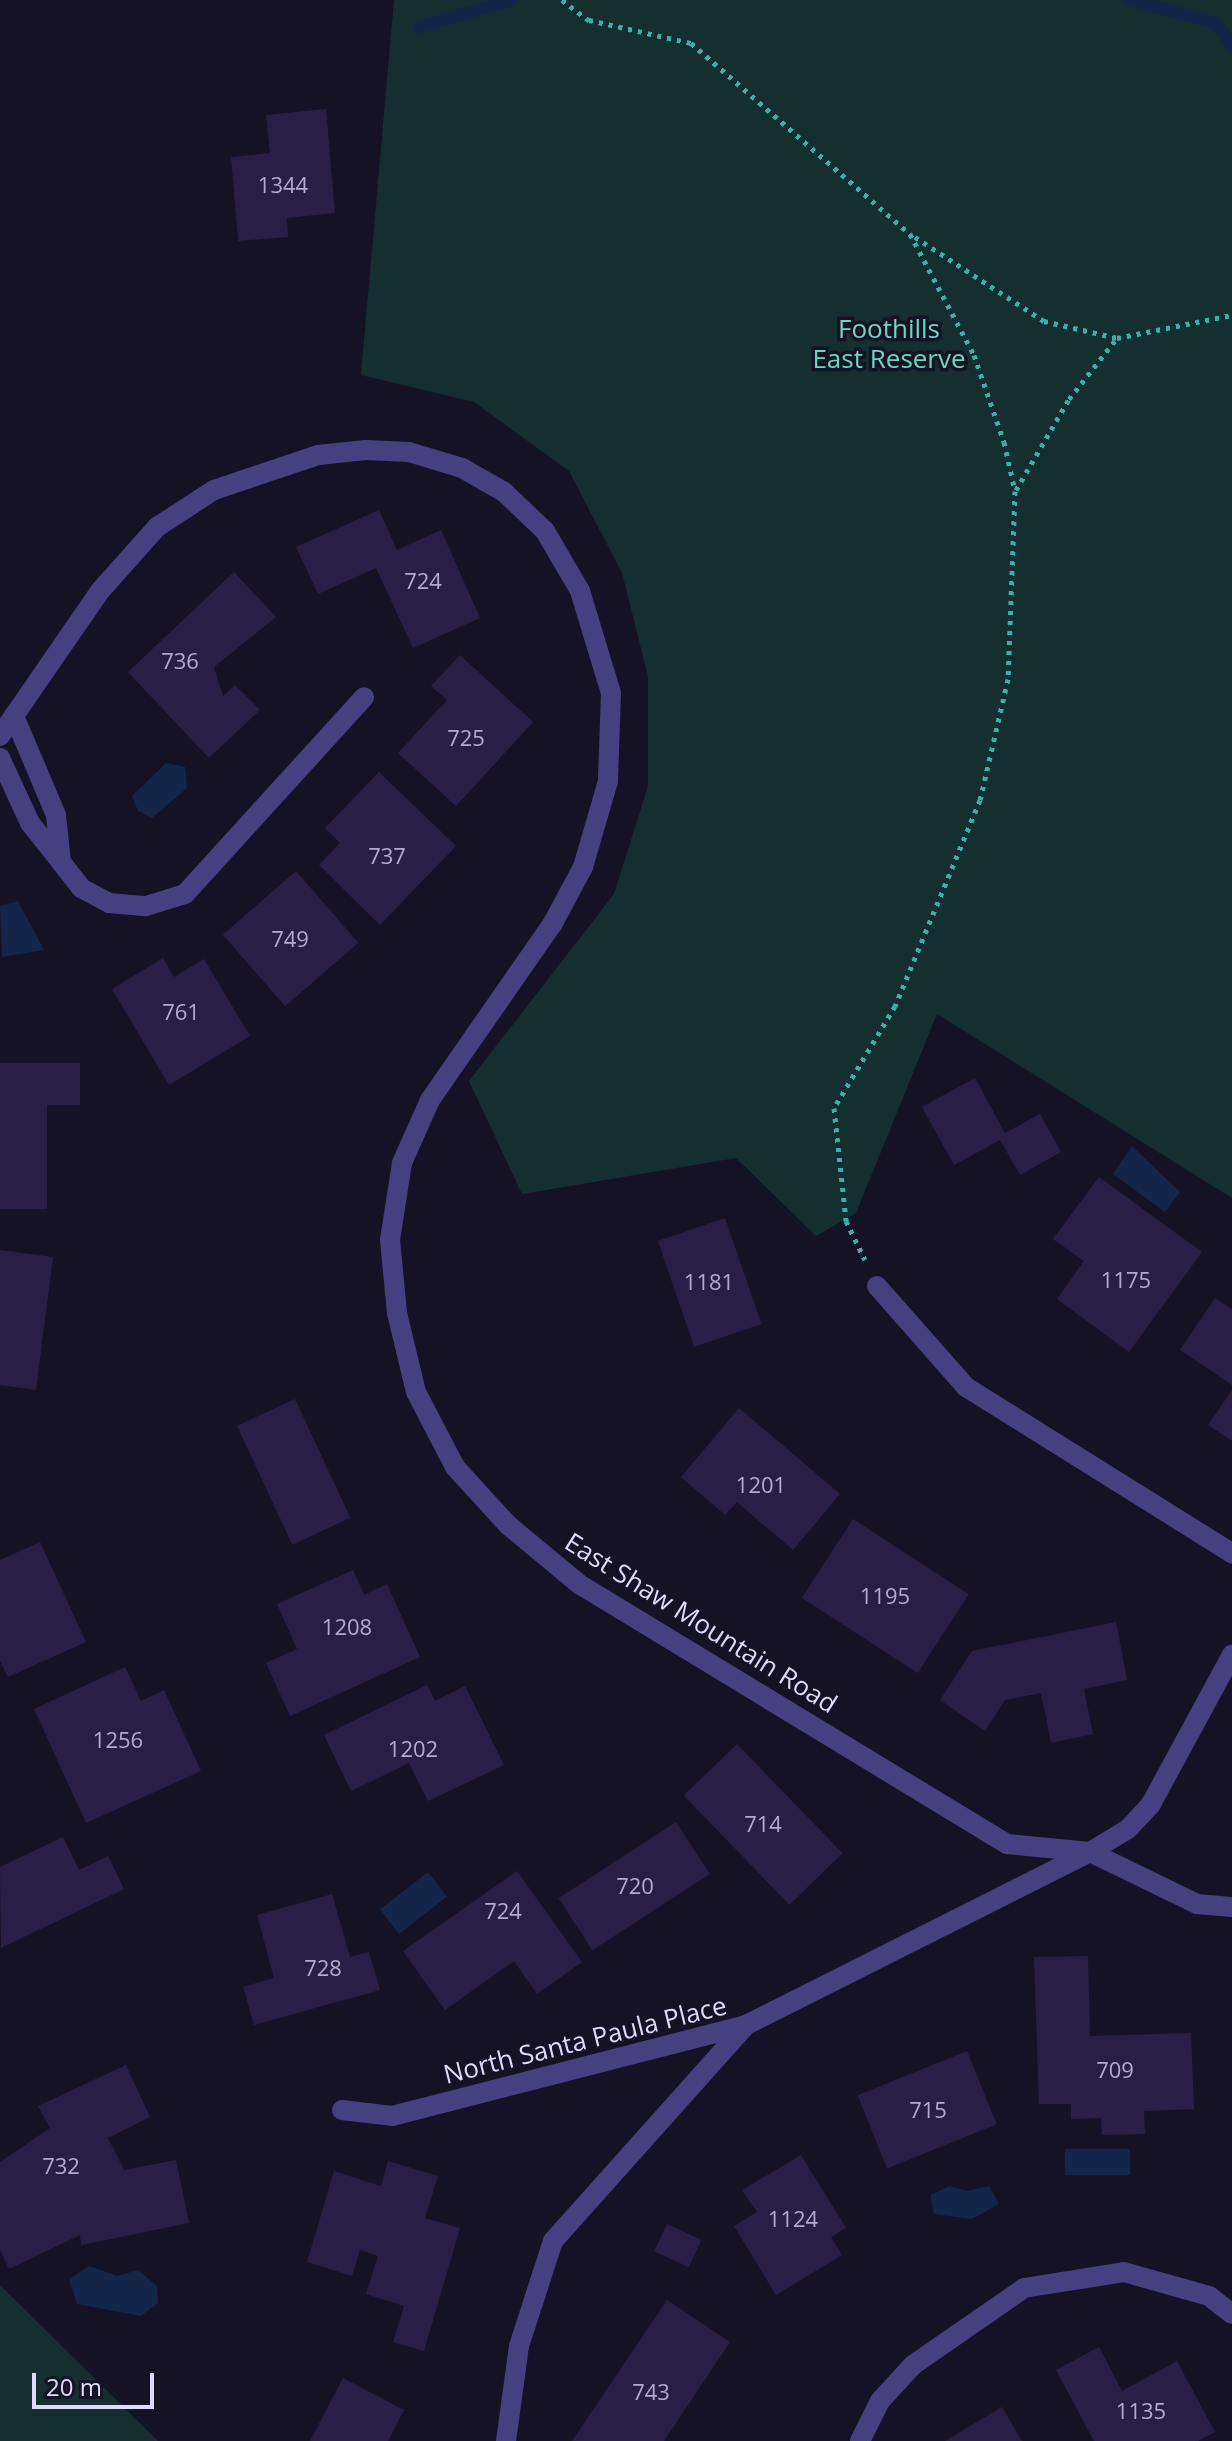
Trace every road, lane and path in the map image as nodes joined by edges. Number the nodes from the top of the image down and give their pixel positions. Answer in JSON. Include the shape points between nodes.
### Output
{"nodes":[{"id":1,"x":562,"y":1,"type":"edge"},
{"id":2,"x":910,"y":234,"type":"junction"},
{"id":3,"x":1232,"y":315,"type":"edge"},
{"id":4,"x":1117,"y":338,"type":"junction"},
{"id":5,"x":1015,"y":491,"type":"junction"},
{"id":6,"x":364,"y":697,"type":"dead end"},
{"id":7,"x":14,"y":716,"type":"junction"},
{"id":8,"x":0,"y":736,"type":"edge"},
{"id":9,"x":0,"y":758,"type":"edge"},
{"id":10,"x":61,"y":862,"type":"junction"},
{"id":11,"x":877,"y":1286,"type":"joint"},
{"id":12,"x":1232,"y":1553,"type":"edge"},
{"id":13,"x":1232,"y":1655,"type":"edge"},
{"id":14,"x":1090,"y":1852,"type":"junction"},
{"id":15,"x":1232,"y":1907,"type":"edge"},
{"id":16,"x":746,"y":2025,"type":"junction"},
{"id":17,"x":342,"y":2110,"type":"dead end"},
{"id":18,"x":1232,"y":2314,"type":"edge"},
{"id":19,"x":506,"y":2441,"type":"edge"},
{"id":20,"x":860,"y":2441,"type":"edge"}],
"edges":[{"from":1,"to":2,"type":"path","via":[[589,20],[691,43]]},
{"from":2,"to":4,"type":"path","via":[[1044,321]]},
{"from":2,"to":5,"type":"path","via":[[974,355]]},
{"from":3,"to":4,"type":"path"},
{"from":4,"to":5,"type":"path","via":[[1069,399]]},
{"from":5,"to":11,"type":"path","via":[[1008,679],[980,800],[895,1006],[834,1108],[846,1221]]},
{"from":6,"to":10,"type":"street","via":[[185,894],[146,906],[109,903],[81,888]]},
{"from":7,"to":8,"type":"street","name":"East Shaw Mountain Road"},
{"from":7,"to":10,"type":"street","via":[[56,815]]},
{"from":7,"to":14,"type":"street","name":"East Shaw Mountain Road","via":[[100,591],[157,527],[214,490],[269,469],[318,455],[409,452],[462,468],[504,492],[545,531],[580,591],[611,693],[608,781],[583,867],[553,923],[430,1100],[402,1163],[390,1240],[416,1392],[455,1467],[508,1525],[579,1584],[1007,1844]]},
{"from":9,"to":10,"type":"street","via":[[30,823]]},
{"from":11,"to":12,"type":"street","via":[[966,1387]]},
{"from":13,"to":14,"type":"street","via":[[1151,1804],[1128,1829]]},
{"from":14,"to":15,"type":"street","via":[[1197,1904]]},
{"from":14,"to":16,"type":"street","name":"North Santa Paula Place"},
{"from":16,"to":17,"type":"street","name":"North Santa Paula Place","via":[[392,2116]]},
{"from":16,"to":19,"type":"street","via":[[553,2241],[519,2346]]},
{"from":18,"to":20,"type":"street","via":[[1209,2296],[1124,2272],[1024,2288],[913,2365],[880,2401]]}]}
